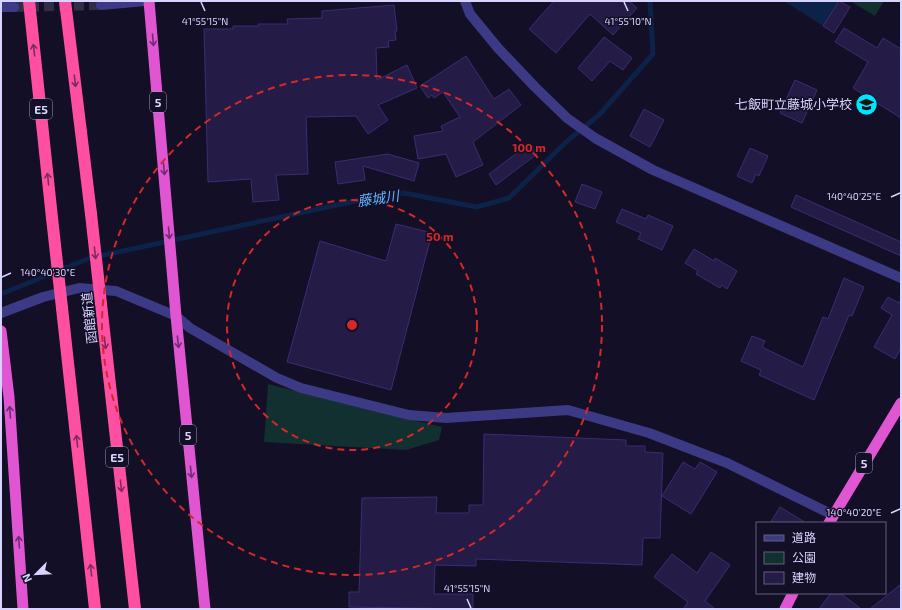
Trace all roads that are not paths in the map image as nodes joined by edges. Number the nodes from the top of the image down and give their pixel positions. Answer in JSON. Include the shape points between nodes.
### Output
{"nodes":[{"id":1,"x":29,"y":1,"type":"edge"},
{"id":2,"x":66,"y":1,"type":"edge"},
{"id":3,"x":145,"y":1,"type":"edge"},
{"id":4,"x":149,"y":1,"type":"edge"},
{"id":5,"x":465,"y":1,"type":"edge"},
{"id":6,"x":101,"y":5,"type":"dead end"},
{"id":7,"x":1,"y":7,"type":"edge"},
{"id":8,"x":14,"y":7,"type":"tunnel mouth"},
{"id":9,"x":901,"y":278,"type":"edge"},
{"id":10,"x":1,"y":313,"type":"edge"},
{"id":11,"x":176,"y":316,"type":"junction"},
{"id":12,"x":1,"y":331,"type":"edge"},
{"id":13,"x":901,"y":403,"type":"edge"},
{"id":14,"x":831,"y":519,"type":"edge"},
{"id":15,"x":792,"y":594,"type":"edge"},
{"id":16,"x":23,"y":609,"type":"edge"},
{"id":17,"x":95,"y":609,"type":"edge"},
{"id":18,"x":135,"y":609,"type":"edge"},
{"id":19,"x":205,"y":609,"type":"edge"},
{"id":20,"x":785,"y":609,"type":"edge"}],
"edges":[{"from":17,"to":1,"type":"highway","name":"函館新道","number":"E5","one_way":true,"bridge":true},
{"from":2,"to":18,"type":"highway","name":"函館新道","number":"E5","one_way":true,"bridge":true},
{"from":3,"to":6,"type":"street"},
{"from":4,"to":11,"type":"highway","number":"5","one_way":true},
{"from":5,"to":9,"type":"street","via":[[470,14],[498,48],[568,118],[595,138],[654,170]]},
{"from":7,"to":8,"type":"street"},
{"from":10,"to":11,"type":"street","via":[[43,297],[79,288],[116,290]]},
{"from":11,"to":14,"type":"street","via":[[190,328],[277,378],[301,388],[408,415],[446,418],[568,410],[649,433],[727,463]]},
{"from":11,"to":19,"type":"highway","number":"5","one_way":true},
{"from":16,"to":12,"type":"highway","one_way":true,"via":[[9,397]]},
{"from":13,"to":14,"type":"highway","number":"5"},
{"from":15,"to":20,"type":"highway"}]}
